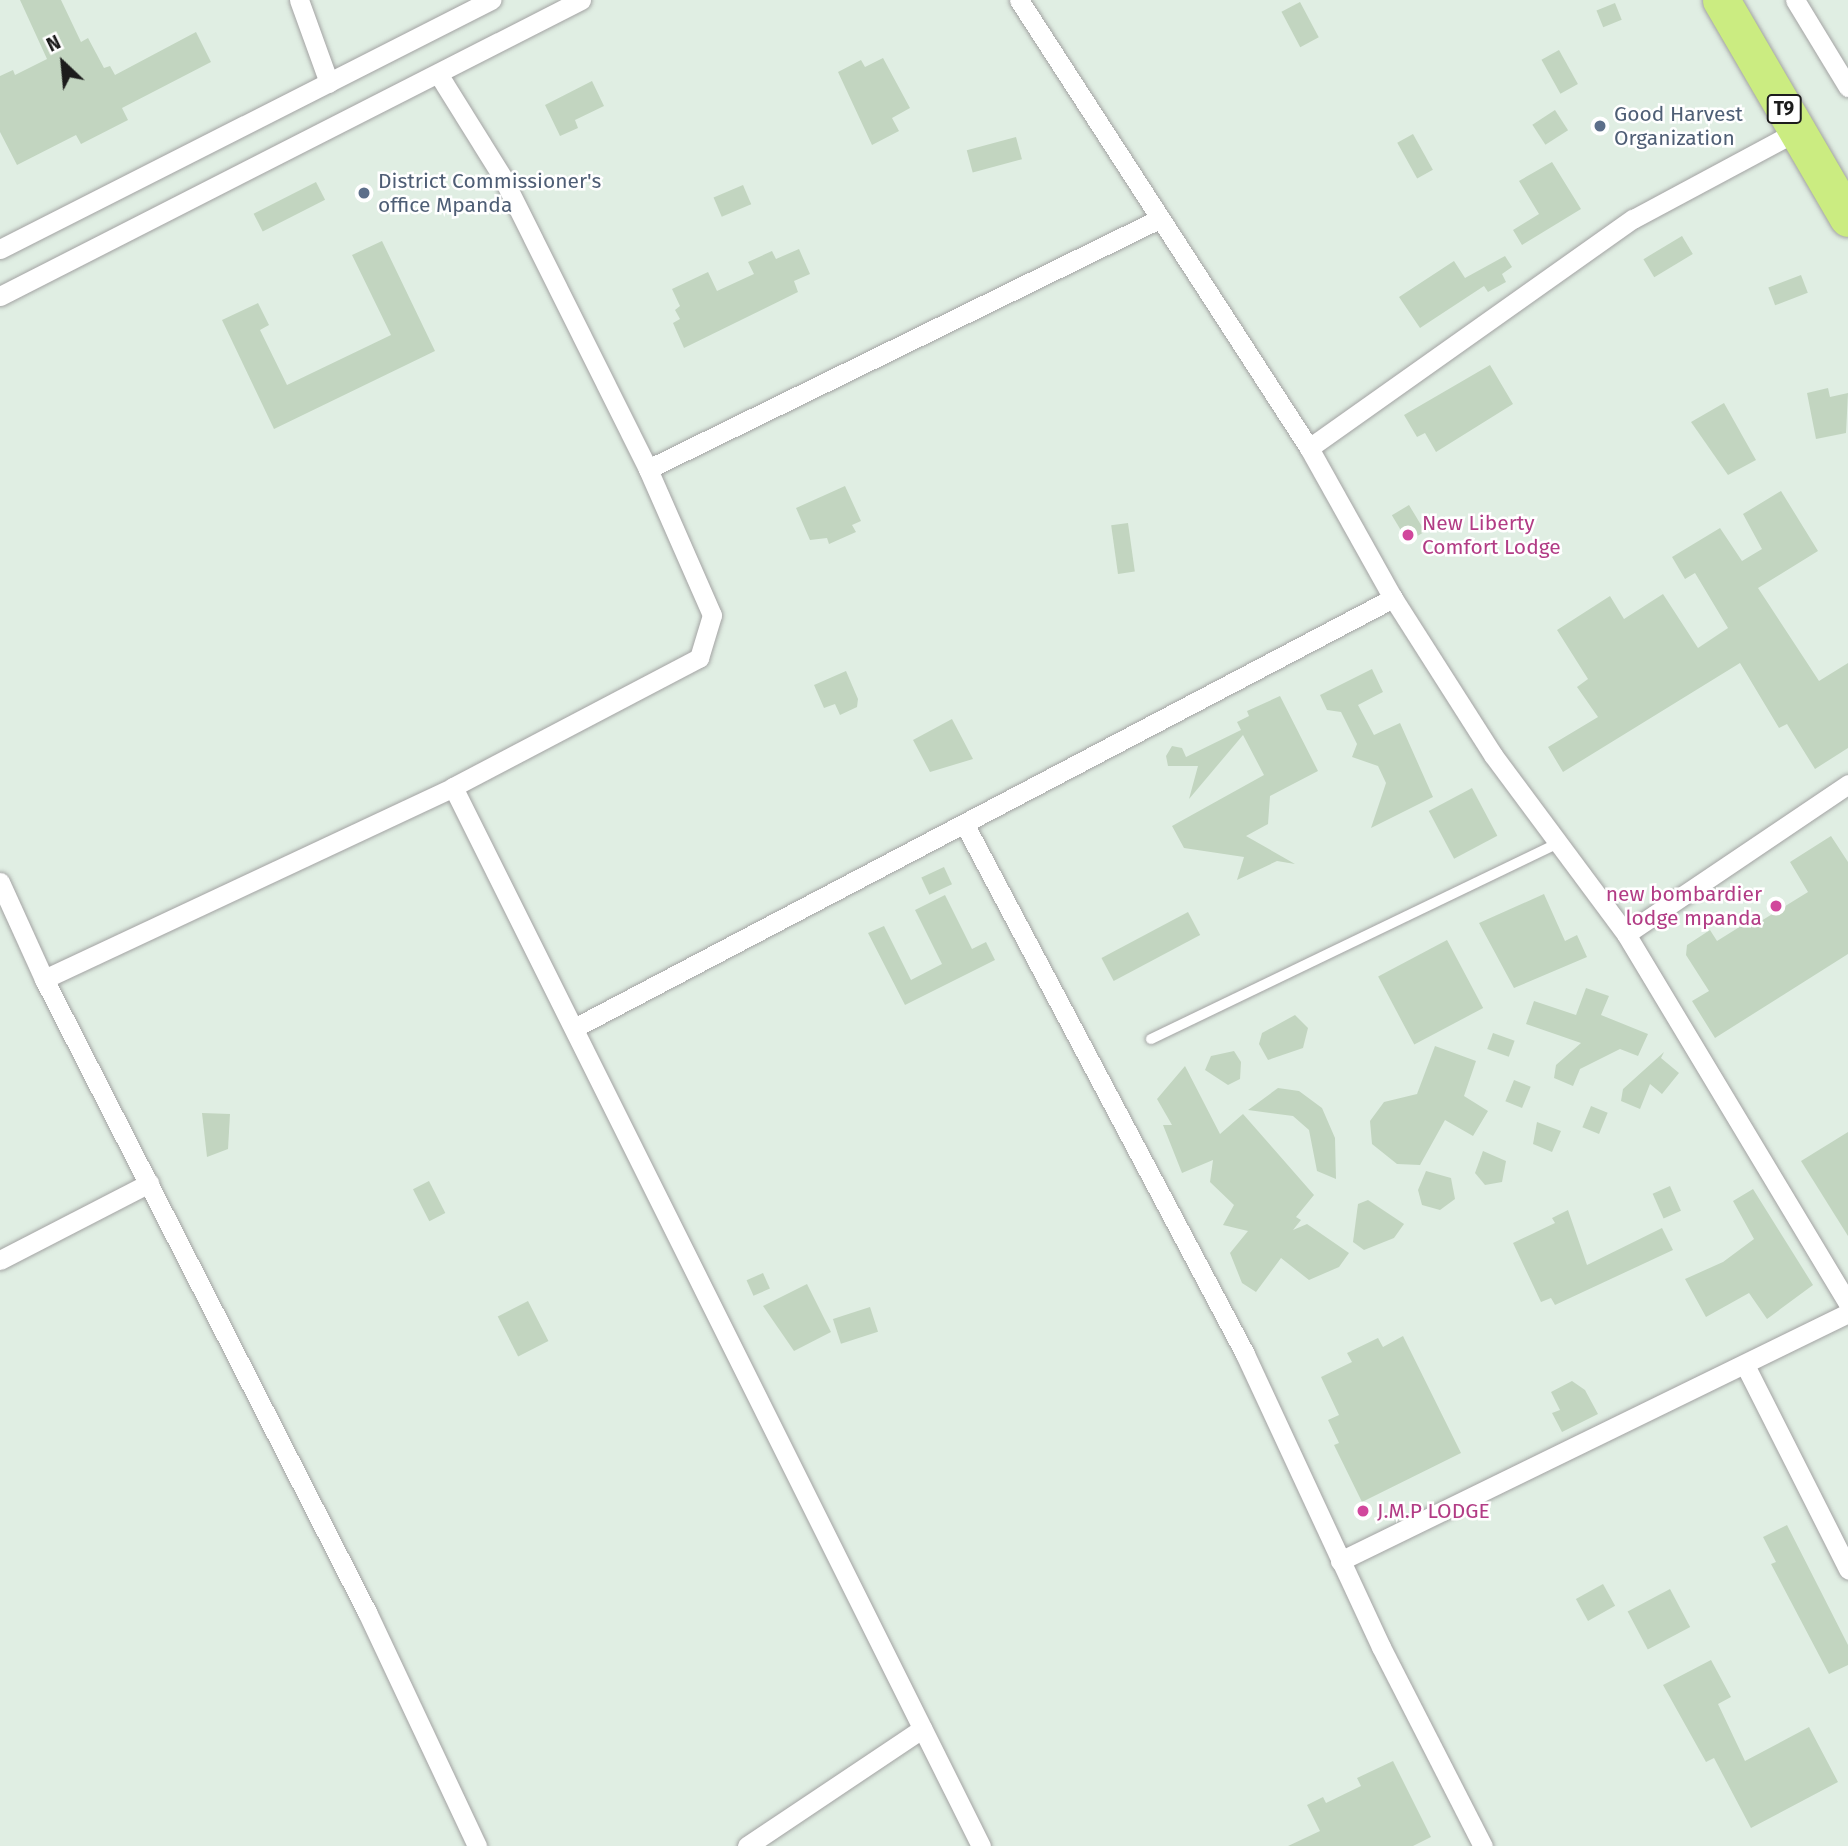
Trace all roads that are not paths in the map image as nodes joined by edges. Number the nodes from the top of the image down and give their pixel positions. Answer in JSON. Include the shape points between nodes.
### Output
{"nodes":[{"id":1,"x":299,"y":0,"type":"edge"},
{"id":2,"x":491,"y":0,"type":"edge"},
{"id":3,"x":581,"y":0,"type":"edge"},
{"id":4,"x":1020,"y":0,"type":"edge"},
{"id":5,"x":1721,"y":0,"type":"edge"},
{"id":6,"x":1795,"y":0,"type":"edge"},
{"id":7,"x":439,"y":75,"type":"junction"},
{"id":8,"x":329,"y":83,"type":"junction"},
{"id":9,"x":1848,"y":87,"type":"edge"},
{"id":10,"x":1797,"y":131,"type":"junction"},
{"id":11,"x":1848,"y":218,"type":"edge"},
{"id":12,"x":1159,"y":219,"type":"junction"},
{"id":13,"x":0,"y":249,"type":"edge"},
{"id":14,"x":0,"y":296,"type":"edge"},
{"id":15,"x":1310,"y":448,"type":"junction"},
{"id":16,"x":648,"y":469,"type":"junction"},
{"id":17,"x":1393,"y":598,"type":"junction"},
{"id":18,"x":1848,"y":784,"type":"edge"},
{"id":19,"x":453,"y":787,"type":"junction"},
{"id":20,"x":966,"y":827,"type":"junction"},
{"id":21,"x":1557,"y":844,"type":"junction"},
{"id":22,"x":0,"y":882,"type":"edge"},
{"id":23,"x":1626,"y":934,"type":"junction"},
{"id":24,"x":44,"y":979,"type":"junction"},
{"id":25,"x":576,"y":1027,"type":"junction"},
{"id":26,"x":1151,"y":1039,"type":"dead end"},
{"id":27,"x":149,"y":1183,"type":"junction"},
{"id":28,"x":0,"y":1260,"type":"edge"},
{"id":29,"x":1848,"y":1304,"type":"edge"},
{"id":30,"x":1848,"y":1313,"type":"edge"},
{"id":31,"x":1745,"y":1365,"type":"junction"},
{"id":32,"x":1340,"y":1561,"type":"junction"},
{"id":33,"x":1848,"y":1569,"type":"edge"},
{"id":34,"x":922,"y":1729,"type":"junction"},
{"id":35,"x":477,"y":1846,"type":"edge"},
{"id":36,"x":747,"y":1846,"type":"edge"},
{"id":37,"x":981,"y":1846,"type":"edge"},
{"id":38,"x":1483,"y":1846,"type":"edge"}],
"edges":[{"from":1,"to":8,"type":"street"},
{"from":2,"to":8,"type":"street"},
{"from":3,"to":7,"type":"street"},
{"from":4,"to":12,"type":"street"},
{"from":5,"to":10,"type":"highway","number":"T9"},
{"from":6,"to":9,"type":"street"},
{"from":7,"to":14,"type":"street"},
{"from":7,"to":16,"type":"street","via":[[503,178]]},
{"from":8,"to":13,"type":"street"},
{"from":10,"to":11,"type":"highway","number":"T9"},
{"from":10,"to":15,"type":"street","via":[[1633,219]]},
{"from":12,"to":15,"type":"street"},
{"from":12,"to":16,"type":"street"},
{"from":15,"to":17,"type":"street"},
{"from":16,"to":19,"type":"street","via":[[712,615],[699,658]]},
{"from":17,"to":20,"type":"street"},
{"from":17,"to":21,"type":"street"},
{"from":18,"to":23,"type":"street"},
{"from":19,"to":24,"type":"street"},
{"from":19,"to":25,"type":"street"},
{"from":20,"to":25,"type":"street"},
{"from":20,"to":32,"type":"street","via":[[1245,1353]]},
{"from":21,"to":23,"type":"street"},
{"from":21,"to":26,"type":"lane"},
{"from":22,"to":24,"type":"street"},
{"from":23,"to":29,"type":"street"},
{"from":24,"to":27,"type":"street"},
{"from":25,"to":34,"type":"street"},
{"from":27,"to":28,"type":"street"},
{"from":27,"to":35,"type":"street","via":[[367,1612]]},
{"from":30,"to":31,"type":"street"},
{"from":31,"to":32,"type":"street"},
{"from":31,"to":33,"type":"street"},
{"from":32,"to":38,"type":"street"},
{"from":34,"to":36,"type":"street"},
{"from":34,"to":37,"type":"street"}]}
